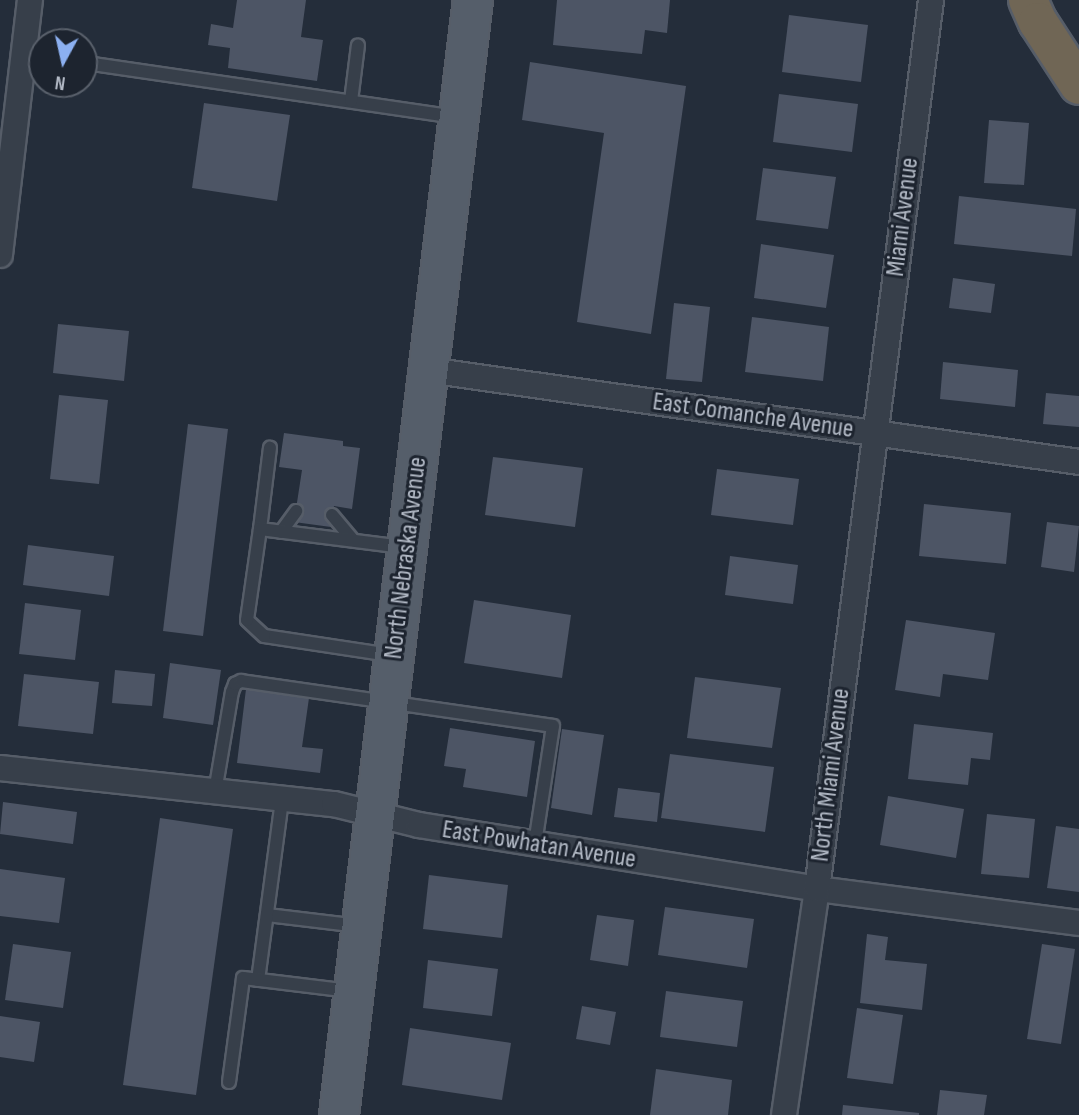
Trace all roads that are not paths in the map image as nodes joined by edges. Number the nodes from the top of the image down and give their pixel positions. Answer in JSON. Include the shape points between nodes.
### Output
{"nodes":[{"id":1,"x":30,"y":0,"type":"edge"},
{"id":2,"x":473,"y":0,"type":"edge"},
{"id":3,"x":931,"y":0,"type":"edge"},
{"id":4,"x":1028,"y":0,"type":"edge"},
{"id":5,"x":358,"y":45,"type":"dead end"},
{"id":6,"x":98,"y":65,"type":"edge"},
{"id":7,"x":1079,"y":85,"type":"edge"},
{"id":8,"x":351,"y":101,"type":"junction"},
{"id":9,"x":458,"y":117,"type":"junction"},
{"id":10,"x":0,"y":255,"type":"edge"},
{"id":11,"x":428,"y":370,"type":"junction"},
{"id":12,"x":874,"y":433,"type":"junction"},
{"id":13,"x":270,"y":448,"type":"dead end"},
{"id":14,"x":1079,"y":462,"type":"edge"},
{"id":15,"x":296,"y":511,"type":"dead end"},
{"id":16,"x":332,"y":515,"type":"dead end"},
{"id":17,"x":260,"y":529,"type":"junction"},
{"id":18,"x":281,"y":532,"type":"junction"},
{"id":19,"x":353,"y":540,"type":"junction"},
{"id":20,"x":407,"y":547,"type":"junction"},
{"id":21,"x":395,"y":655,"type":"junction"},
{"id":22,"x":389,"y":701,"type":"junction"},
{"id":23,"x":0,"y":768,"type":"edge"},
{"id":24,"x":215,"y":792,"type":"junction"},
{"id":25,"x":282,"y":799,"type":"junction"},
{"id":26,"x":376,"y":815,"type":"junction"},
{"id":27,"x":535,"y":844,"type":"junction"},
{"id":28,"x":817,"y":889,"type":"junction"},
{"id":29,"x":267,"y":915,"type":"junction"},
{"id":30,"x":1079,"y":923,"type":"edge"},
{"id":31,"x":362,"y":926,"type":"junction"},
{"id":32,"x":258,"y":981,"type":"junction"},
{"id":33,"x":354,"y":991,"type":"junction"},
{"id":34,"x":229,"y":1082,"type":"dead end"},
{"id":35,"x":339,"y":1115,"type":"edge"},
{"id":36,"x":785,"y":1115,"type":"edge"}],
"edges":[{"from":1,"to":10,"type":"street"},
{"from":2,"to":9,"type":"main road","name":"North Nebraska Avenue"},
{"from":3,"to":12,"type":"street","name":"Miami Avenue"},
{"from":4,"to":7,"type":"highway"},
{"from":5,"to":8,"type":"lane"},
{"from":6,"to":8,"type":"lane"},
{"from":8,"to":9,"type":"lane"},
{"from":9,"to":11,"type":"main road","name":"North Nebraska Avenue"},
{"from":11,"to":12,"type":"street","name":"East Comanche Avenue"},
{"from":11,"to":20,"type":"main road","name":"North Nebraska Avenue"},
{"from":12,"to":14,"type":"street","name":"East Comanche Avenue"},
{"from":12,"to":28,"type":"street","name":"North Miami Avenue"},
{"from":13,"to":17,"type":"lane"},
{"from":15,"to":18,"type":"lane"},
{"from":16,"to":19,"type":"lane"},
{"from":17,"to":18,"type":"lane"},
{"from":17,"to":21,"type":"lane","via":[[247,620],[254,631]]},
{"from":18,"to":19,"type":"lane"},
{"from":19,"to":20,"type":"lane"},
{"from":20,"to":21,"type":"main road","name":"North Nebraska Avenue"},
{"from":21,"to":22,"type":"main road","name":"North Nebraska Avenue"},
{"from":22,"to":24,"type":"lane","via":[[249,680],[235,684]]},
{"from":22,"to":26,"type":"main road","name":"North Nebraska Avenue"},
{"from":22,"to":27,"type":"lane","via":[[553,726]]},
{"from":23,"to":24,"type":"street","name":"East Powhatan Avenue"},
{"from":24,"to":25,"type":"street","name":"East Powhatan Avenue"},
{"from":25,"to":26,"type":"street","name":"East Powhatan Avenue","via":[[334,804]]},
{"from":25,"to":29,"type":"lane"},
{"from":26,"to":27,"type":"street","name":"East Powhatan Avenue"},
{"from":26,"to":31,"type":"main road","name":"North Nebraska Avenue"},
{"from":27,"to":28,"type":"street","name":"East Powhatan Avenue"},
{"from":28,"to":30,"type":"street","name":"East Powhatan Avenue"},
{"from":28,"to":36,"type":"street","name":"North Miami Avenue"},
{"from":29,"to":31,"type":"lane"},
{"from":29,"to":32,"type":"lane"},
{"from":31,"to":33,"type":"main road","name":"North Nebraska Avenue"},
{"from":32,"to":33,"type":"lane"},
{"from":32,"to":34,"type":"lane","via":[[243,978]]},
{"from":33,"to":35,"type":"main road","name":"North Nebraska Avenue"}]}
